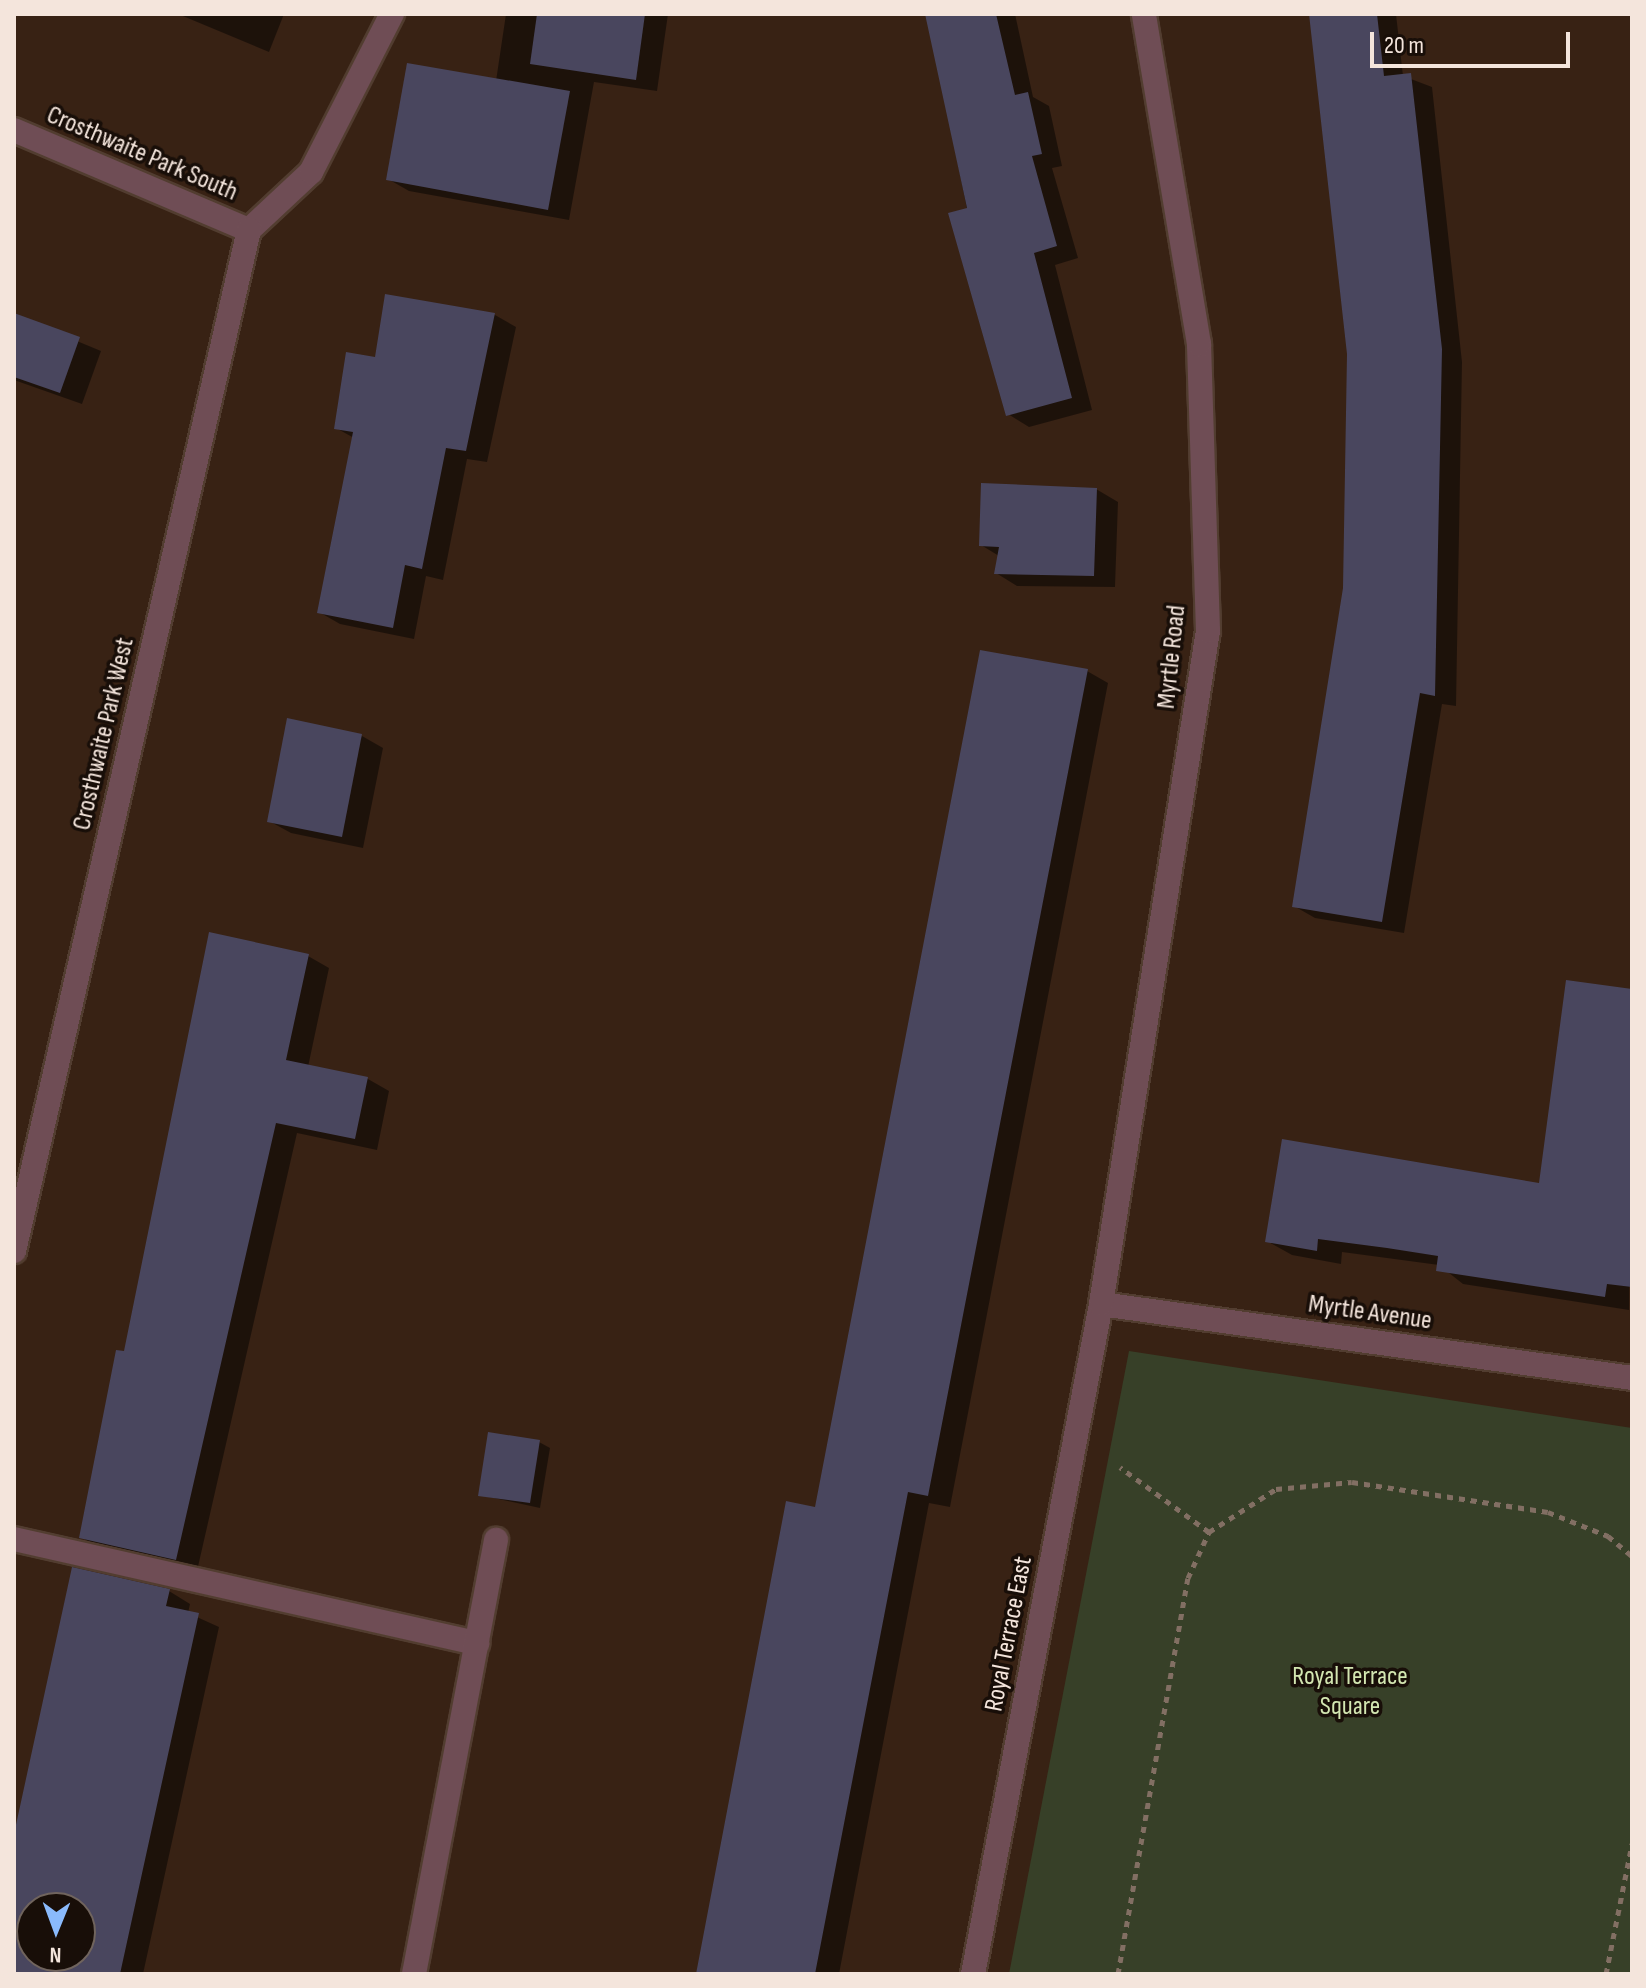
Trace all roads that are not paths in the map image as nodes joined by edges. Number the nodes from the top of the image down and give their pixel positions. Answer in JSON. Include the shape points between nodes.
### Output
{"nodes":[{"id":1,"x":392,"y":14,"type":"edge"},
{"id":2,"x":1144,"y":14,"type":"edge"},
{"id":3,"x":14,"y":130,"type":"edge"},
{"id":4,"x":249,"y":230,"type":"junction"},
{"id":5,"x":14,"y":1251,"type":"edge"},
{"id":6,"x":1101,"y":1304,"type":"junction"},
{"id":7,"x":1632,"y":1378,"type":"edge"},
{"id":8,"x":14,"y":1539,"type":"edge"},
{"id":9,"x":496,"y":1540,"type":"dead end"},
{"id":10,"x":477,"y":1643,"type":"junction"},
{"id":11,"x":414,"y":1974,"type":"edge"},
{"id":12,"x":973,"y":1974,"type":"edge"}],
"edges":[{"from":1,"to":4,"type":"street","via":[[311,172]]},
{"from":2,"to":6,"type":"street","name":"Myrtle Road","via":[[1199,344],[1208,631]]},
{"from":3,"to":4,"type":"street","name":"Crosthwaite Park South"},
{"from":4,"to":5,"type":"street","name":"Crosthwaite Park West"},
{"from":6,"to":7,"type":"street","name":"Myrtle Avenue"},
{"from":6,"to":12,"type":"street","name":"Royal Terrace East"},
{"from":8,"to":10,"type":"street"},
{"from":9,"to":10,"type":"street"},
{"from":10,"to":11,"type":"street"}]}
